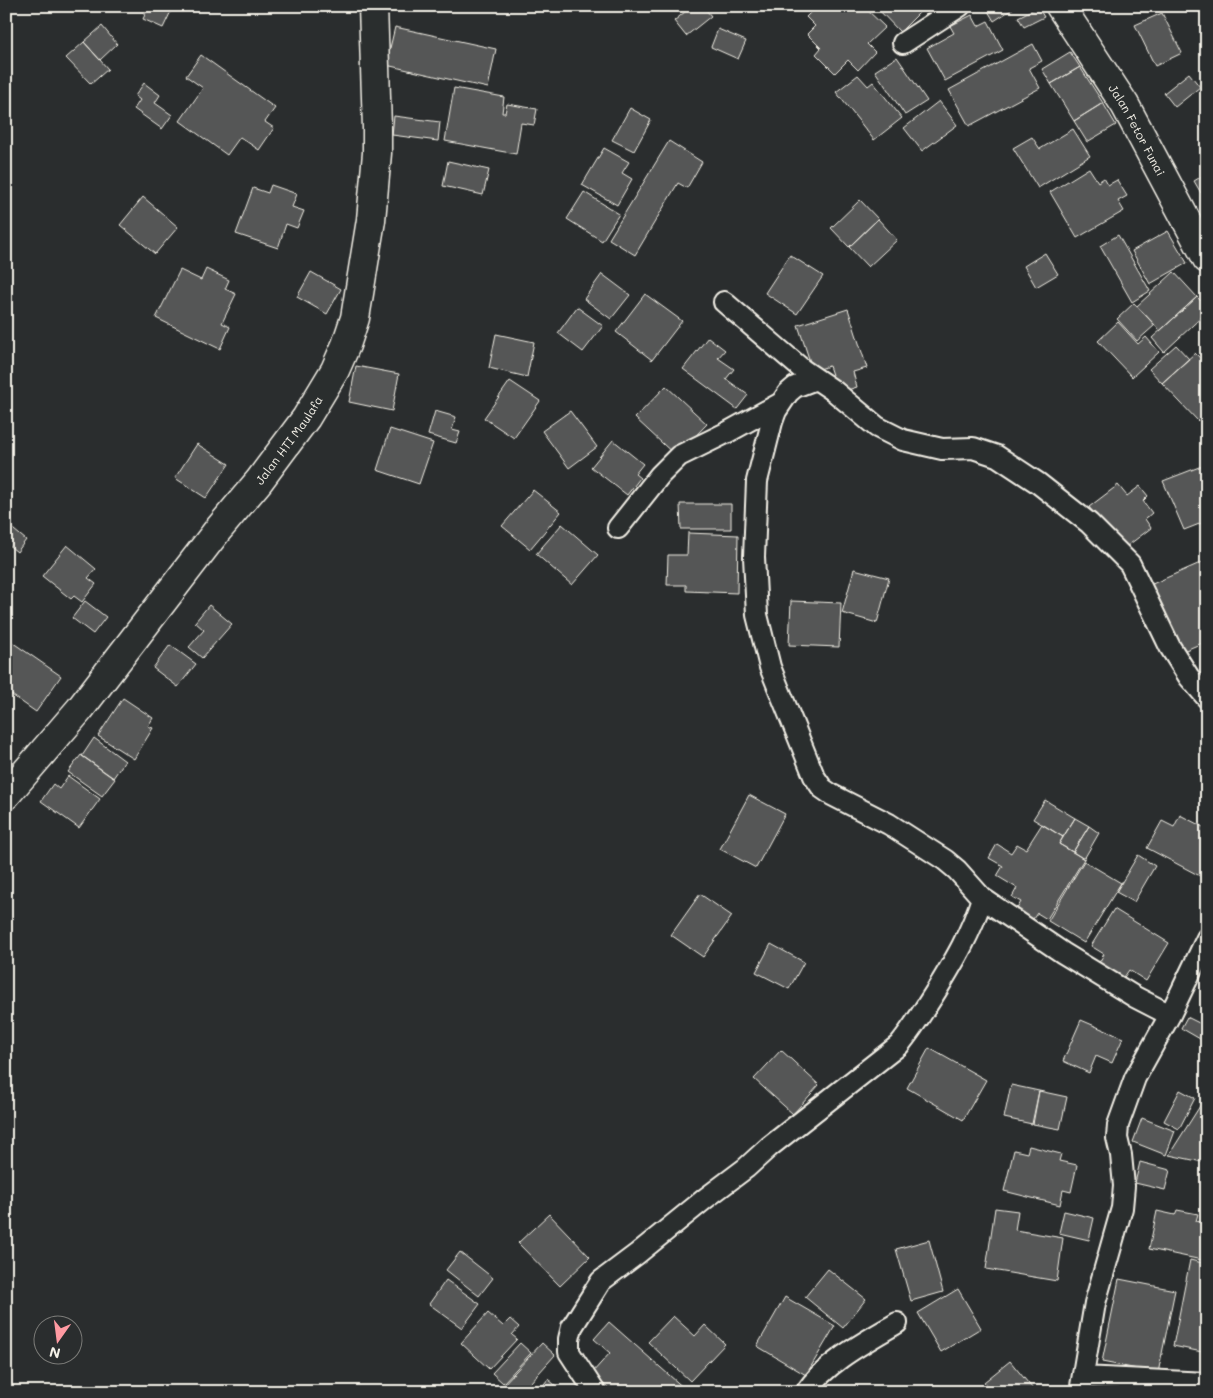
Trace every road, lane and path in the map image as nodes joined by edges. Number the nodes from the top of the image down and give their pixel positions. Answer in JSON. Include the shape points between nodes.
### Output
{"nodes":[{"id":1,"x":373,"y":6,"type":"edge"},
{"id":2,"x":960,"y":6,"type":"edge"},
{"id":3,"x":1060,"y":6,"type":"edge"},
{"id":4,"x":903,"y":43,"type":"dead end"},
{"id":5,"x":1207,"y":259,"type":"edge"},
{"id":6,"x":724,"y":302,"type":"dead end"},
{"id":7,"x":816,"y":379,"type":"junction"},
{"id":8,"x":781,"y":403,"type":"junction"},
{"id":9,"x":618,"y":528,"type":"dead end"},
{"id":10,"x":1207,"y":698,"type":"edge"},
{"id":11,"x":6,"y":795,"type":"edge"},
{"id":12,"x":982,"y":898,"type":"junction"},
{"id":13,"x":1207,"y":938,"type":"edge"},
{"id":14,"x":1170,"y":1015,"type":"junction"},
{"id":15,"x":897,"y":1324,"type":"dead end"},
{"id":16,"x":1207,"y":1383,"type":"edge"},
{"id":17,"x":1082,"y":1384,"type":"edge"},
{"id":18,"x":595,"y":1392,"type":"edge"},
{"id":19,"x":806,"y":1392,"type":"edge"}],
"edges":[{"from":1,"to":11,"type":"street","name":"Jalan HTI Maulafa","via":[[378,128],[371,220],[355,318],[335,370],[306,418],[259,481],[80,709]]},
{"from":2,"to":4,"type":"street"},
{"from":3,"to":5,"type":"street","name":"Jalan Fetor Funai","via":[[1126,105]]},
{"from":6,"to":7,"type":"street"},
{"from":7,"to":8,"type":"street","via":[[795,387]]},
{"from":7,"to":10,"type":"street","via":[[877,427],[903,440],[942,450],[973,448],[997,456],[1089,522],[1130,564],[1170,647]]},
{"from":8,"to":9,"type":"street","via":[[680,456]]},
{"from":8,"to":12,"type":"street","via":[[772,422],[757,481],[754,557],[757,615],[777,688],[811,770],[822,788],[889,824],[945,860]]},
{"from":12,"to":14,"type":"street","via":[[1063,953]]},
{"from":12,"to":18,"type":"street","via":[[973,926],[953,964],[899,1045],[601,1282],[572,1327],[569,1339],[569,1352]]},
{"from":13,"to":14,"type":"street"},
{"from":14,"to":17,"type":"street","via":[[1135,1078],[1118,1125],[1124,1186],[1122,1208],[1095,1303]]},
{"from":15,"to":19,"type":"street","via":[[837,1362]]},
{"from":16,"to":17,"type":"street"}]}
